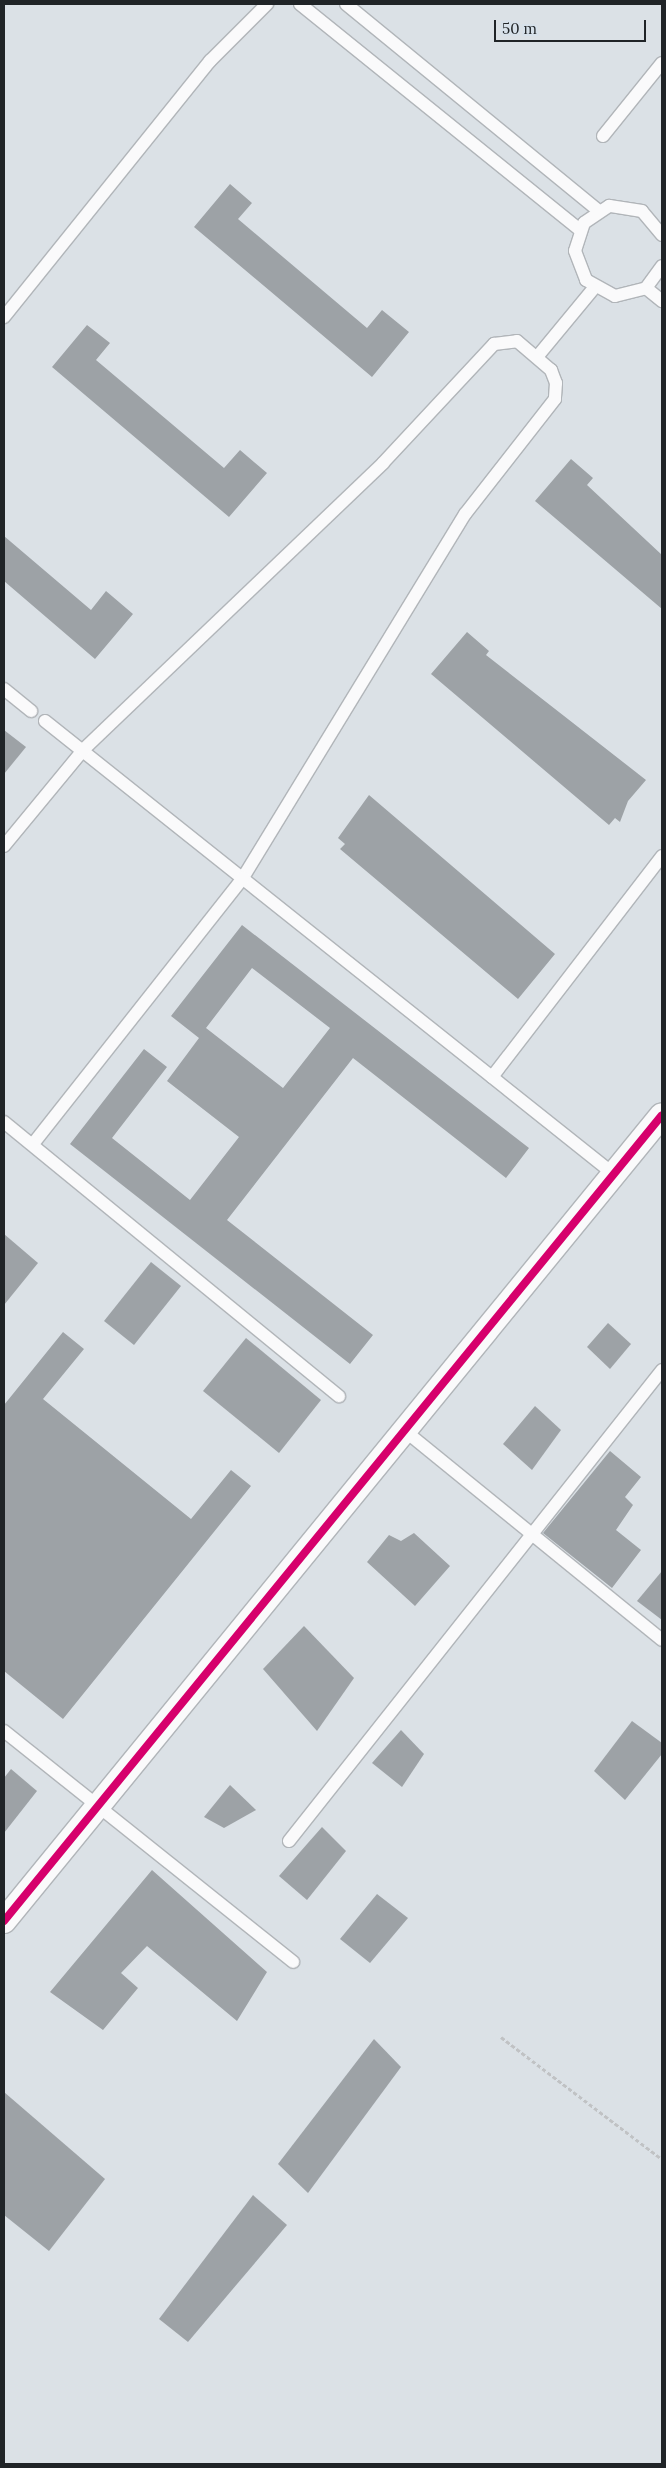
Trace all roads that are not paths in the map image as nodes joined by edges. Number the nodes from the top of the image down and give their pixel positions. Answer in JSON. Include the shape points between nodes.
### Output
{"nodes":[{"id":1,"x":267,"y":4,"type":"edge"},
{"id":2,"x":300,"y":4,"type":"edge"},
{"id":3,"x":346,"y":4,"type":"edge"},
{"id":4,"x":662,"y":63,"type":"edge"},
{"id":5,"x":603,"y":136,"type":"dead end"},
{"id":6,"x":598,"y":211,"type":"junction"},
{"id":7,"x":580,"y":230,"type":"junction"},
{"id":8,"x":662,"y":235,"type":"edge"},
{"id":9,"x":662,"y":266,"type":"edge"},
{"id":10,"x":594,"y":288,"type":"junction"},
{"id":11,"x":646,"y":288,"type":"junction"},
{"id":12,"x":662,"y":301,"type":"edge"},
{"id":13,"x":4,"y":317,"type":"edge"},
{"id":14,"x":537,"y":356,"type":"junction"},
{"id":15,"x":4,"y":689,"type":"edge"},
{"id":16,"x":31,"y":711,"type":"dead end"},
{"id":17,"x":45,"y":721,"type":"dead end"},
{"id":18,"x":83,"y":750,"type":"junction"},
{"id":19,"x":4,"y":846,"type":"edge"},
{"id":20,"x":662,"y":856,"type":"edge"},
{"id":21,"x":243,"y":878,"type":"junction"},
{"id":22,"x":492,"y":1077,"type":"junction"},
{"id":23,"x":662,"y":1115,"type":"edge"},
{"id":24,"x":4,"y":1122,"type":"edge"},
{"id":25,"x":33,"y":1144,"type":"junction"},
{"id":26,"x":615,"y":1175,"type":"junction"},
{"id":27,"x":662,"y":1370,"type":"edge"},
{"id":28,"x":339,"y":1396,"type":"dead end"},
{"id":29,"x":406,"y":1431,"type":"junction"},
{"id":30,"x":532,"y":1534,"type":"junction"},
{"id":31,"x":662,"y":1640,"type":"edge"},
{"id":32,"x":6,"y":1738,"type":"edge"},
{"id":33,"x":97,"y":1807,"type":"junction"},
{"id":34,"x":289,"y":1841,"type":"dead end"},
{"id":35,"x":4,"y":1921,"type":"edge"},
{"id":36,"x":293,"y":1962,"type":"dead end"}],
"edges":[{"from":1,"to":13,"type":"lane","via":[[210,62]]},
{"from":2,"to":7,"type":"lane"},
{"from":3,"to":6,"type":"lane"},
{"from":4,"to":5,"type":"lane"},
{"from":6,"to":7,"type":"lane"},
{"from":6,"to":8,"type":"lane","via":[[632,207],[651,218]]},
{"from":7,"to":10,"type":"lane","via":[[576,262]]},
{"from":9,"to":11,"type":"lane"},
{"from":10,"to":11,"type":"lane","via":[[620,296]]},
{"from":10,"to":14,"type":"lane"},
{"from":11,"to":12,"type":"lane"},
{"from":14,"to":18,"type":"lane","via":[[517,341],[494,344],[383,463]]},
{"from":14,"to":21,"type":"lane","via":[[555,376],[555,399],[465,514]]},
{"from":15,"to":16,"type":"lane"},
{"from":17,"to":18,"type":"lane"},
{"from":18,"to":19,"type":"lane"},
{"from":18,"to":21,"type":"lane"},
{"from":20,"to":22,"type":"lane"},
{"from":21,"to":22,"type":"lane"},
{"from":21,"to":25,"type":"lane"},
{"from":22,"to":26,"type":"lane"},
{"from":23,"to":26,"type":"street"},
{"from":24,"to":25,"type":"lane"},
{"from":25,"to":28,"type":"lane"},
{"from":26,"to":29,"type":"street"},
{"from":27,"to":30,"type":"lane"},
{"from":29,"to":30,"type":"lane"},
{"from":29,"to":33,"type":"street"},
{"from":30,"to":31,"type":"lane"},
{"from":30,"to":34,"type":"lane"},
{"from":32,"to":33,"type":"lane"},
{"from":33,"to":35,"type":"street"},
{"from":33,"to":36,"type":"lane"}]}
